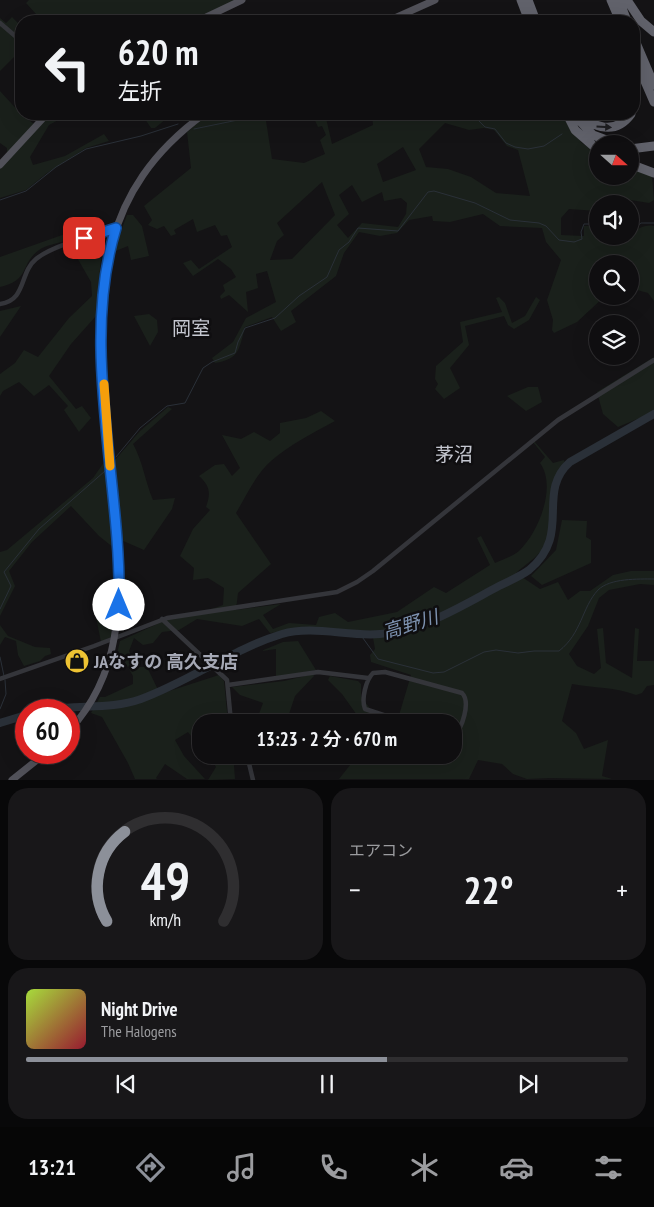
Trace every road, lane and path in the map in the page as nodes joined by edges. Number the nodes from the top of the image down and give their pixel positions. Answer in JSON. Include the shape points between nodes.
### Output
{"nodes":[{"id":1,"x":242,"y":0,"type":"edge"},
{"id":2,"x":435,"y":0,"type":"edge"},
{"id":3,"x":520,"y":0,"type":"edge"},
{"id":4,"x":528,"y":0,"type":"edge"},
{"id":5,"x":606,"y":0,"type":"edge"},
{"id":6,"x":611,"y":0,"type":"edge"},
{"id":7,"x":619,"y":0,"type":"edge"},
{"id":8,"x":627,"y":0,"type":"edge"},
{"id":9,"x":211,"y":15,"type":"edge"},
{"id":10,"x":401,"y":15,"type":"edge"},
{"id":11,"x":526,"y":15,"type":"edge"},
{"id":12,"x":534,"y":15,"type":"edge"},
{"id":13,"x":612,"y":15,"type":"edge"},
{"id":14,"x":617,"y":15,"type":"edge"},
{"id":15,"x":625,"y":15,"type":"edge"},
{"id":16,"x":637,"y":15,"type":"edge"},
{"id":17,"x":640,"y":20,"type":"edge"},
{"id":18,"x":0,"y":23,"type":"edge"},
{"id":19,"x":654,"y":32,"type":"edge"},
{"id":20,"x":15,"y":36,"type":"edge"},
{"id":21,"x":640,"y":52,"type":"edge"},
{"id":22,"x":640,"y":70,"type":"edge"},
{"id":23,"x":654,"y":85,"type":"edge"},
{"id":24,"x":654,"y":102,"type":"edge"},
{"id":25,"x":41,"y":120,"type":"edge"},
{"id":26,"x":195,"y":120,"type":"edge"},
{"id":27,"x":573,"y":120,"type":"edge"},
{"id":28,"x":575,"y":120,"type":"edge"},
{"id":29,"x":576,"y":120,"type":"edge"},
{"id":30,"x":583,"y":120,"type":"edge"},
{"id":31,"x":624,"y":120,"type":"edge"},
{"id":32,"x":593,"y":135,"type":"edge"},
{"id":33,"x":589,"y":136,"type":"edge"},
{"id":34,"x":654,"y":142,"type":"edge"},
{"id":35,"x":589,"y":143,"type":"edge"},
{"id":36,"x":639,"y":144,"type":"edge"},
{"id":37,"x":654,"y":146,"type":"edge"},
{"id":38,"x":639,"y":148,"type":"edge"},
{"id":39,"x":0,"y":165,"type":"edge"},
{"id":40,"x":639,"y":167,"type":"edge"},
{"id":41,"x":654,"y":173,"type":"edge"},
{"id":42,"x":116,"y":228,"type":"junction"},
{"id":43,"x":0,"y":304,"type":"edge"},
{"id":44,"x":654,"y":360,"type":"edge"},
{"id":45,"x":162,"y":619,"type":"junction"},
{"id":46,"x":116,"y":638,"type":"junction"},
{"id":47,"x":368,"y":678,"type":"junction"},
{"id":48,"x":0,"y":679,"type":"edge"},
{"id":49,"x":228,"y":685,"type":"junction"},
{"id":50,"x":230,"y":714,"type":"edge"},
{"id":51,"x":380,"y":714,"type":"edge"},
{"id":52,"x":80,"y":718,"type":"edge"},
{"id":53,"x":462,"y":719,"type":"edge"},
{"id":54,"x":32,"y":764,"type":"edge"},
{"id":55,"x":249,"y":764,"type":"edge"},
{"id":56,"x":12,"y":780,"type":"edge"},
{"id":57,"x":253,"y":780,"type":"edge"}],
"edges":[{"from":1,"to":9,"type":"main road"},
{"from":2,"to":10,"type":"main road"},
{"from":3,"to":11,"type":"highway"},
{"from":4,"to":12,"type":"highway"},
{"from":5,"to":13,"type":"highway"},
{"from":6,"to":14,"type":"highway"},
{"from":7,"to":15,"type":"highway"},
{"from":8,"to":16,"type":"highway"},
{"from":17,"to":19,"type":"highway"},
{"from":18,"to":20,"type":"street"},
{"from":21,"to":23,"type":"highway"},
{"from":22,"to":24,"type":"highway"},
{"from":25,"to":39,"type":"main road"},
{"from":26,"to":42,"type":"main road","via":[[156,158],[128,200]]},
{"from":27,"to":35,"type":"highway","via":[[579,135]]},
{"from":28,"to":33,"type":"highway"},
{"from":29,"to":32,"type":"highway"},
{"from":30,"to":31,"type":"highway","one_way":true,"via":[[603,128],[618,125]]},
{"from":34,"to":36,"type":"highway"},
{"from":37,"to":38,"type":"highway"},
{"from":40,"to":41,"type":"highway"},
{"from":42,"to":43,"type":"street","via":[[38,258],[28,270],[18,295]]},
{"from":42,"to":46,"type":"main road","via":[[104,272],[101,338],[119,578]]},
{"from":44,"to":45,"type":"street","via":[[563,416],[358,582],[337,592]]},
{"from":45,"to":46,"type":"street"},
{"from":45,"to":49,"type":"street","via":[[223,675]]},
{"from":46,"to":48,"type":"street"},
{"from":46,"to":52,"type":"main road","via":[[92,701]]},
{"from":47,"to":49,"type":"street","via":[[318,672]]},
{"from":47,"to":51,"type":"street","via":[[365,709]]},
{"from":47,"to":53,"type":"street","via":[[373,673],[385,672],[462,694],[466,704]]},
{"from":49,"to":50,"type":"street"},
{"from":54,"to":56,"type":"main road"},
{"from":55,"to":57,"type":"street"}]}
